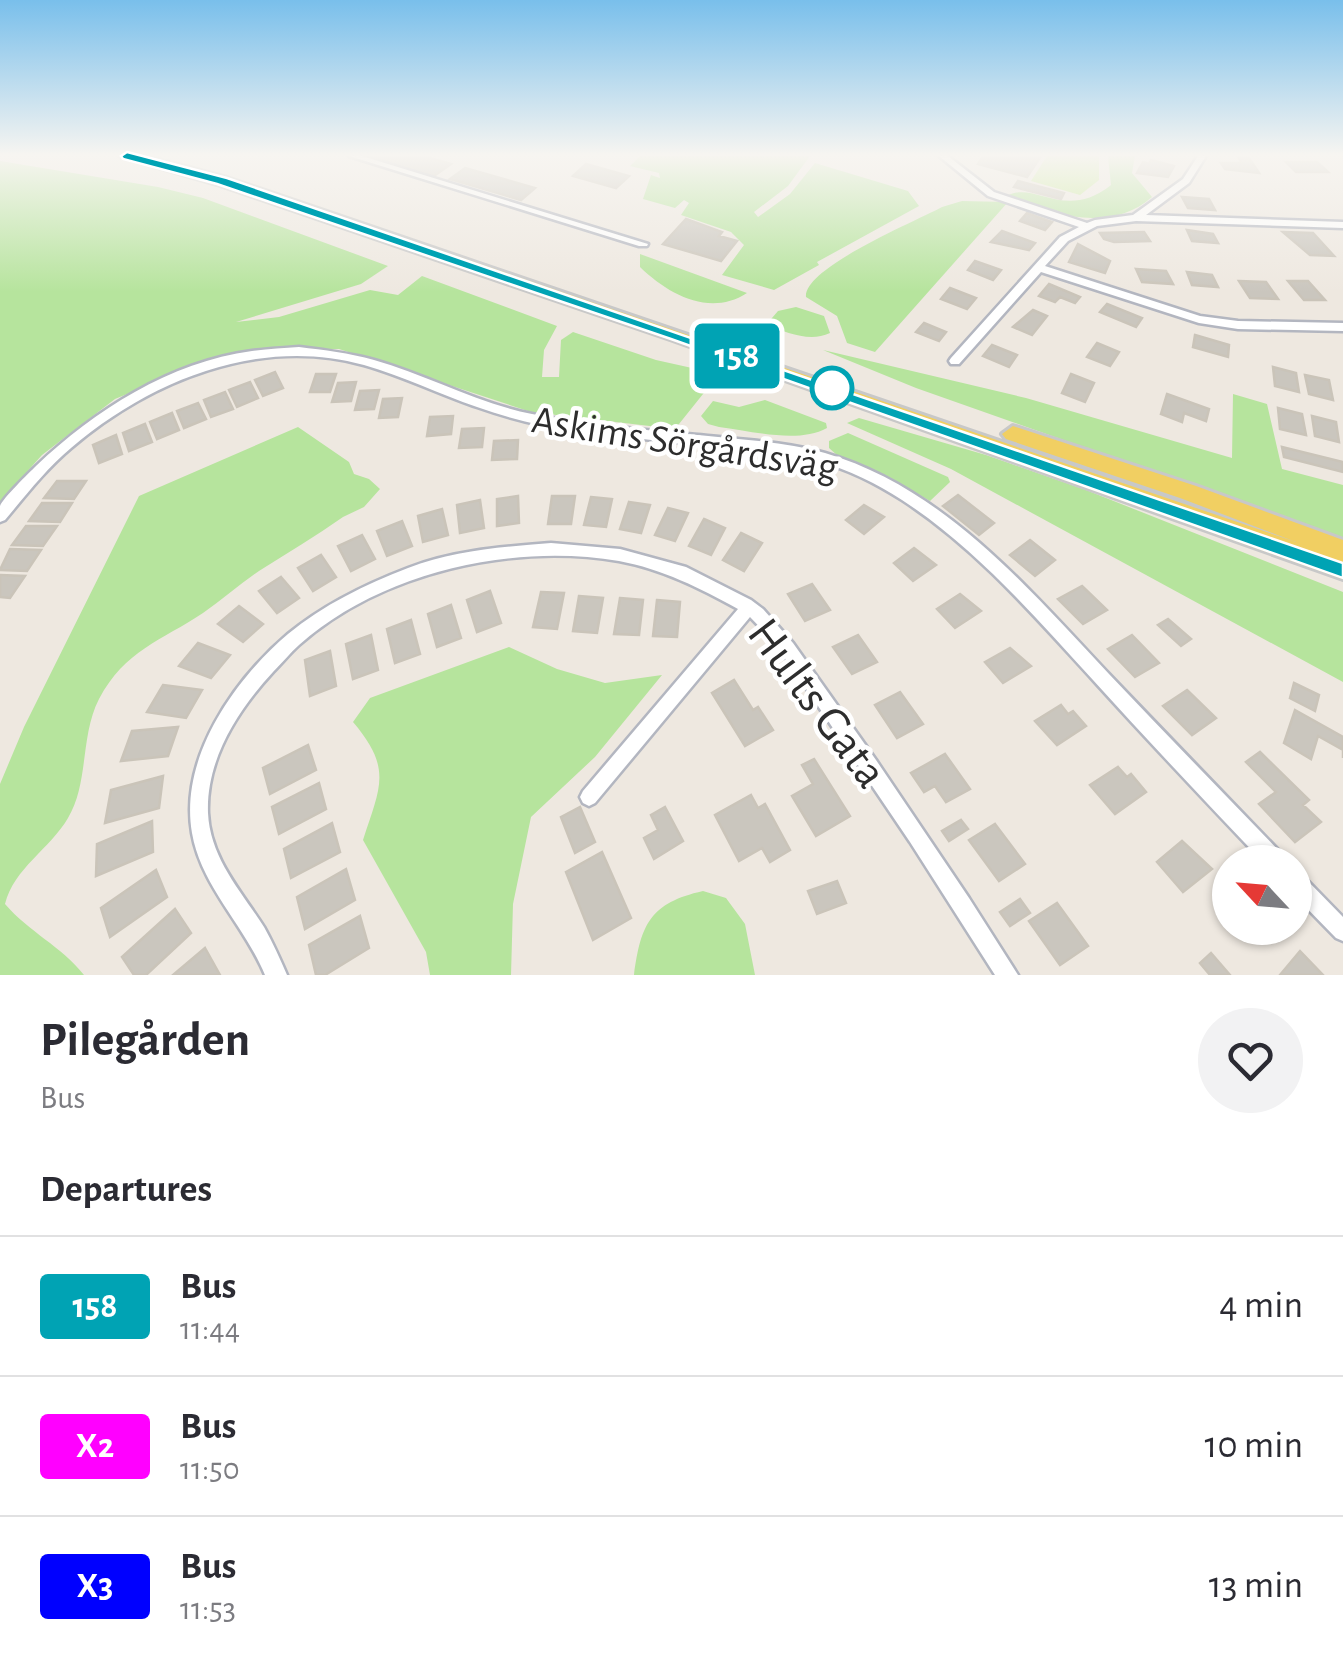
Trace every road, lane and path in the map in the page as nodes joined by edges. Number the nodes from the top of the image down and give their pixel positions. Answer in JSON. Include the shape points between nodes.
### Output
{"nodes":[{"id":1,"x":282,"y":202,"type":"edge"},
{"id":2,"x":317,"y":202,"type":"edge"},
{"id":3,"x":503,"y":202,"type":"edge"},
{"id":4,"x":1013,"y":202,"type":"edge"},
{"id":5,"x":1158,"y":202,"type":"edge"},
{"id":6,"x":1136,"y":218,"type":"junction"},
{"id":7,"x":1343,"y":225,"type":"edge"},
{"id":8,"x":1084,"y":226,"type":"junction"},
{"id":9,"x":643,"y":244,"type":"dead end"},
{"id":10,"x":1037,"y":267,"type":"junction"},
{"id":11,"x":1343,"y":327,"type":"edge"},
{"id":12,"x":955,"y":360,"type":"dead end"},
{"id":13,"x":0,"y":516,"type":"edge"},
{"id":14,"x":1253,"y":536,"type":"junction"},
{"id":15,"x":1343,"y":550,"type":"edge"},
{"id":16,"x":1343,"y":569,"type":"edge"},
{"id":17,"x":1343,"y":584,"type":"edge"},
{"id":18,"x":749,"y":607,"type":"junction"},
{"id":19,"x":589,"y":797,"type":"dead end"},
{"id":20,"x":1260,"y":845,"type":"edge"},
{"id":21,"x":1312,"y":900,"type":"edge"},
{"id":22,"x":1343,"y":932,"type":"edge"},
{"id":23,"x":276,"y":975,"type":"edge"},
{"id":24,"x":1007,"y":975,"type":"edge"}],
"edges":[{"from":1,"to":14,"type":"main road"},
{"from":2,"to":15,"type":"main road"},
{"from":3,"to":9,"type":"street"},
{"from":4,"to":8,"type":"street"},
{"from":5,"to":6,"type":"street"},
{"from":6,"to":7,"type":"street"},
{"from":6,"to":8,"type":"street"},
{"from":8,"to":10,"type":"street"},
{"from":10,"to":11,"type":"street","via":[[1198,319]]},
{"from":10,"to":12,"type":"street"},
{"from":13,"to":20,"type":"street","name":"Askims Sörgårdsväg","via":[[62,446],[115,408],[192,372],[295,352],[360,360],[526,418],[822,458],[911,498],[984,558]]},
{"from":14,"to":16,"type":"main road"},
{"from":14,"to":17,"type":"main road"},
{"from":18,"to":19,"type":"street"},
{"from":18,"to":23,"type":"street","name":"Hults Gata","via":[[654,562],[539,549],[442,564],[352,601],[303,630],[232,710],[200,796],[200,828],[212,864]]},
{"from":18,"to":24,"type":"street","name":"Hults Gata","via":[[786,645]]},
{"from":21,"to":22,"type":"street"}]}
